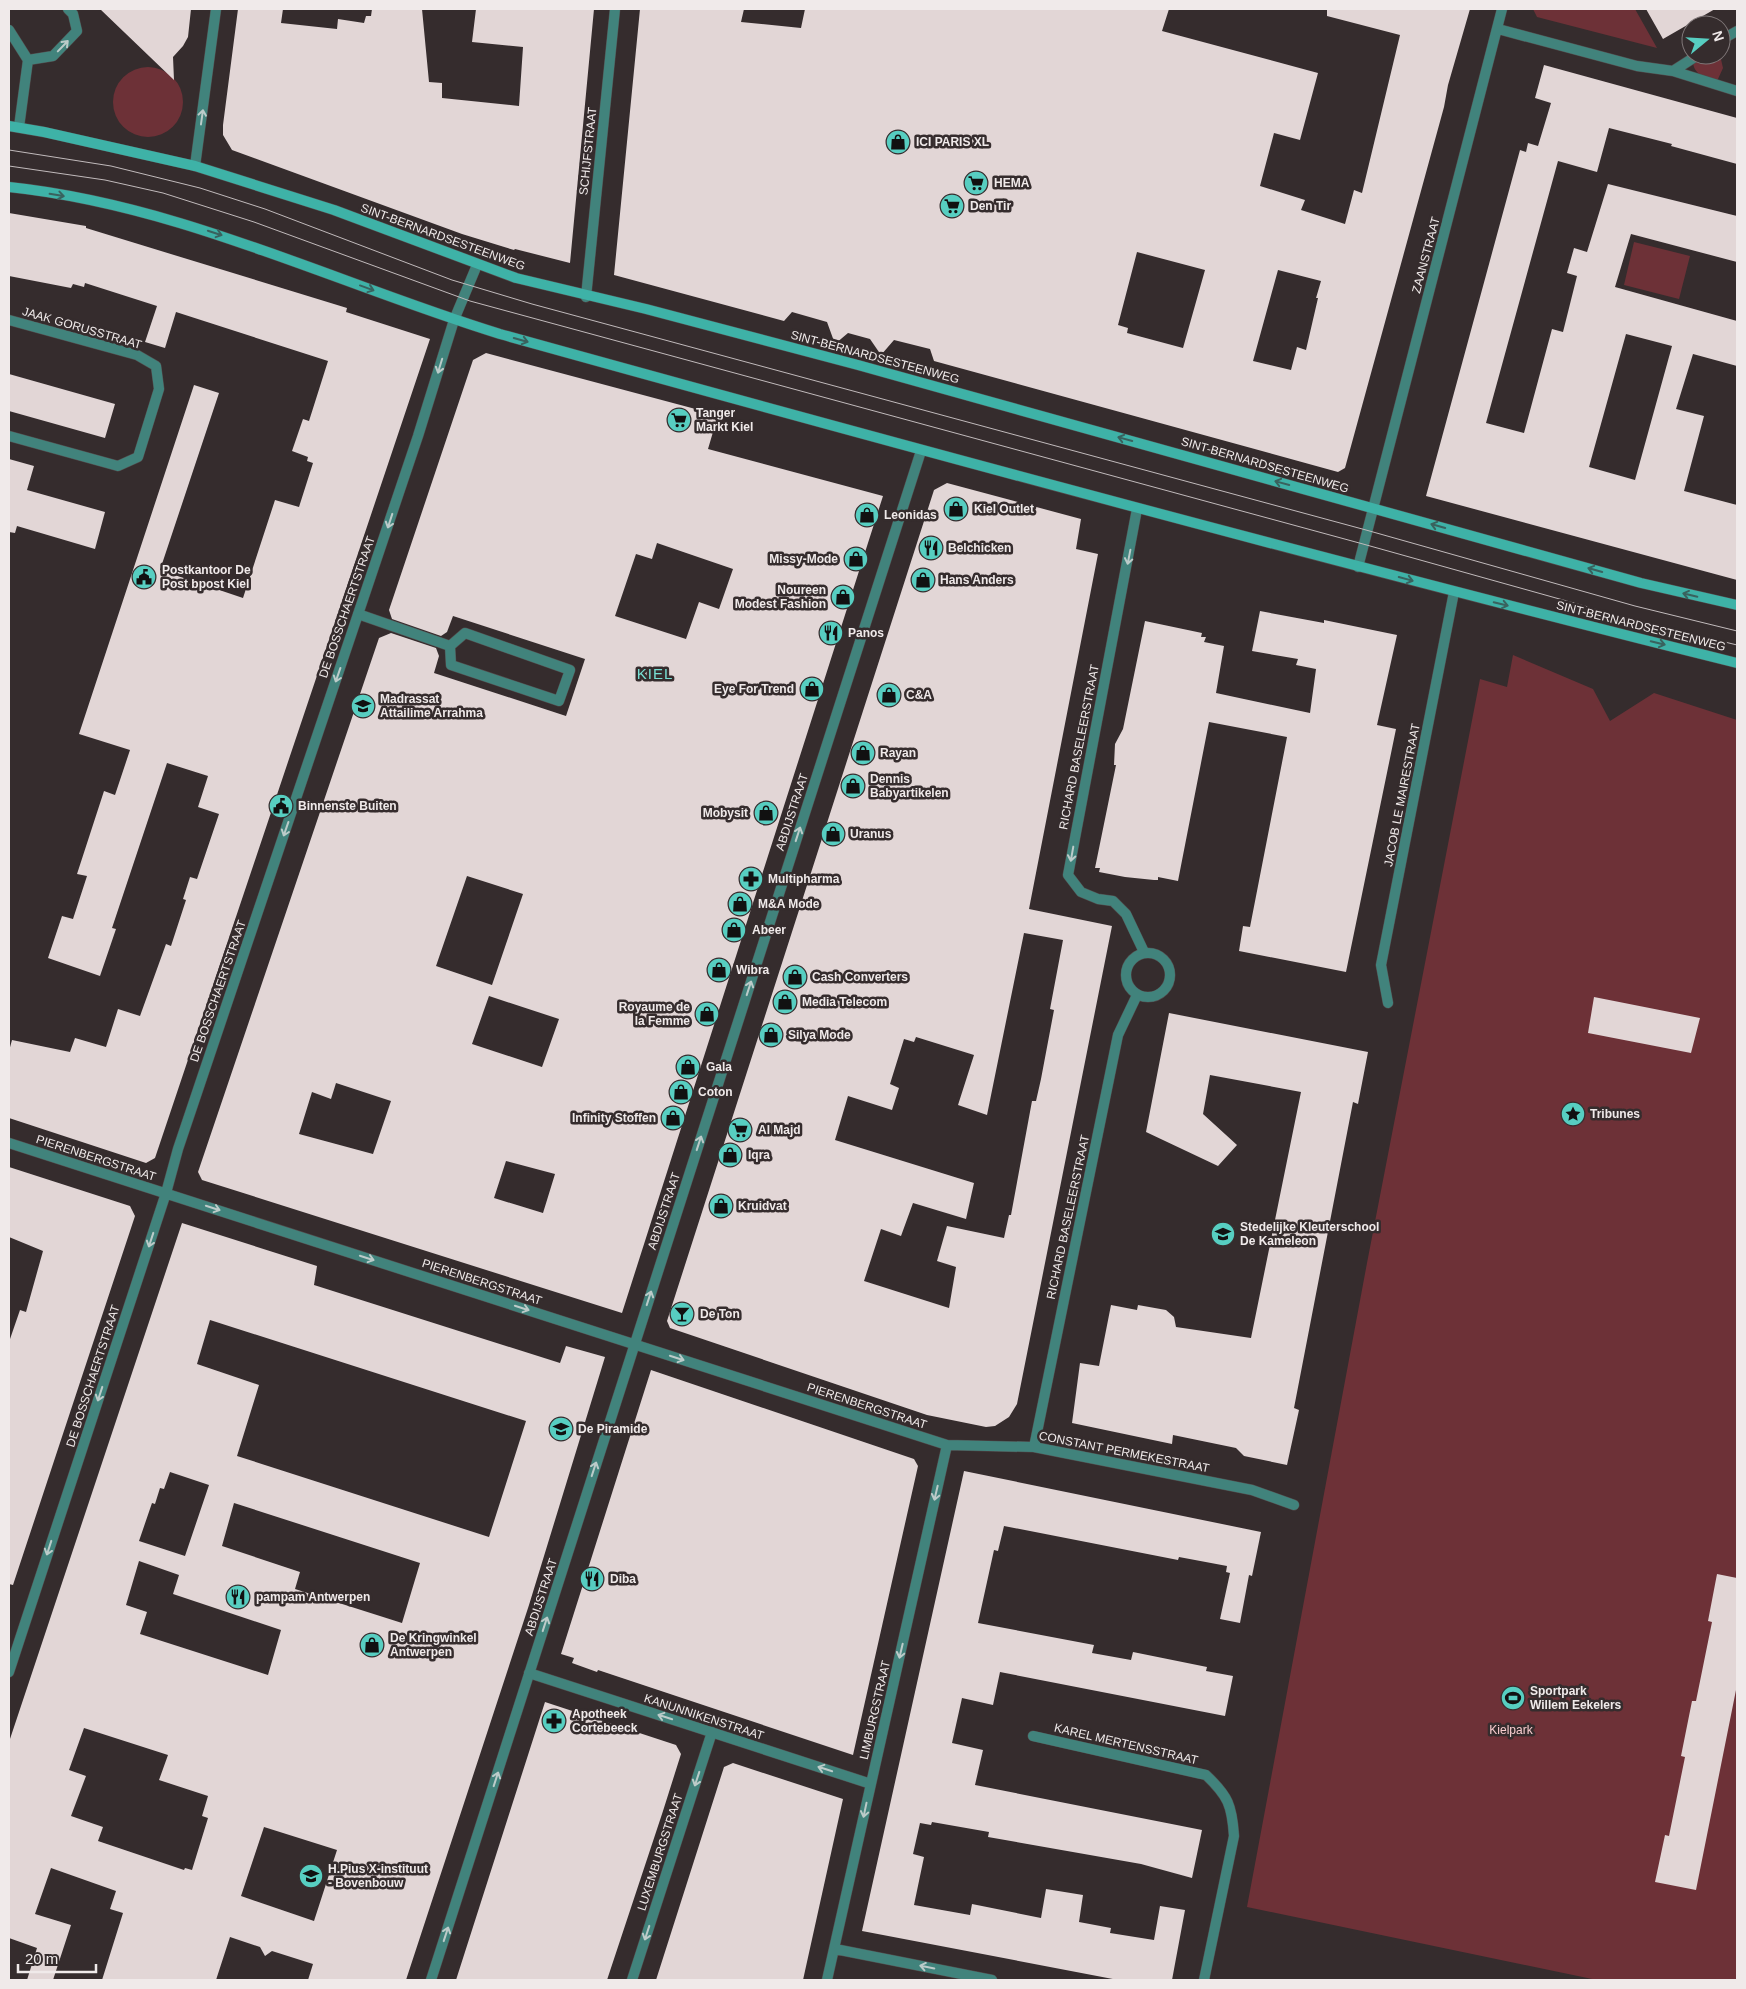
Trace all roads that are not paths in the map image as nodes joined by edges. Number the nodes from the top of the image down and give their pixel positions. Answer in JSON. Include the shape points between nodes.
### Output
{"nodes":[{"id":1,"x":68,"y":9,"type":"edge"},
{"id":2,"x":216,"y":9,"type":"edge"},
{"id":3,"x":615,"y":9,"type":"edge"},
{"id":4,"x":1502,"y":9,"type":"edge"},
{"id":5,"x":1498,"y":29,"type":"junction"},
{"id":6,"x":9,"y":30,"type":"edge"},
{"id":7,"x":28,"y":60,"type":"junction"},
{"id":8,"x":1683,"y":65,"type":"edge"},
{"id":9,"x":1674,"y":71,"type":"junction"},
{"id":10,"x":1737,"y":91,"type":"edge"},
{"id":11,"x":14,"y":127,"type":"edge"},
{"id":12,"x":195,"y":166,"type":"junction"},
{"id":13,"x":9,"y":187,"type":"edge"},
{"id":14,"x":477,"y":265,"type":"junction"},
{"id":15,"x":586,"y":297,"type":"junction"},
{"id":16,"x":9,"y":320,"type":"edge"},
{"id":17,"x":454,"y":320,"type":"junction"},
{"id":18,"x":9,"y":436,"type":"edge"},
{"id":19,"x":921,"y":451,"type":"junction"},
{"id":20,"x":1372,"y":508,"type":"junction"},
{"id":21,"x":1137,"y":509,"type":"junction"},
{"id":22,"x":1358,"y":567,"type":"junction"},
{"id":23,"x":1454,"y":592,"type":"junction"},
{"id":24,"x":1737,"y":605,"type":"edge"},
{"id":25,"x":358,"y":614,"type":"junction"},
{"id":26,"x":450,"y":646,"type":"junction"},
{"id":27,"x":1737,"y":663,"type":"edge"},
{"id":28,"x":1144,"y":952,"type":"junction"},
{"id":29,"x":1137,"y":995,"type":"junction"},
{"id":30,"x":1388,"y":1003,"type":"dead end"},
{"id":31,"x":9,"y":1143,"type":"edge"},
{"id":32,"x":166,"y":1193,"type":"junction"},
{"id":33,"x":634,"y":1344,"type":"junction"},
{"id":34,"x":947,"y":1445,"type":"junction"},
{"id":35,"x":1034,"y":1447,"type":"junction"},
{"id":36,"x":1294,"y":1505,"type":"dead end"},
{"id":37,"x":9,"y":1672,"type":"edge"},
{"id":38,"x":530,"y":1673,"type":"junction"},
{"id":39,"x":712,"y":1732,"type":"junction"},
{"id":40,"x":1033,"y":1736,"type":"dead end"},
{"id":41,"x":871,"y":1784,"type":"junction"},
{"id":42,"x":834,"y":1949,"type":"junction"},
{"id":43,"x":432,"y":1980,"type":"edge"},
{"id":44,"x":632,"y":1980,"type":"edge"},
{"id":45,"x":828,"y":1980,"type":"edge"},
{"id":46,"x":992,"y":1980,"type":"edge"},
{"id":47,"x":1204,"y":1980,"type":"edge"}],
"edges":[{"from":7,"to":1,"type":"street","one_way":true,"via":[[54,56],[77,31],[73,14]]},
{"from":12,"to":2,"type":"street","one_way":true},
{"from":3,"to":15,"type":"street","name":"SCHIJFSTRAAT"},
{"from":4,"to":5,"type":"street","name":"ZAANSTRAAT"},
{"from":5,"to":9,"type":"street","via":[[1637,66]]},
{"from":5,"to":20,"type":"street","name":"ZAANSTRAAT"},
{"from":6,"to":7,"type":"street"},
{"from":7,"to":11,"type":"street"},
{"from":8,"to":9,"type":"street"},
{"from":9,"to":10,"type":"street"},
{"from":11,"to":12,"type":"street","name":"SINT-BERNARDSESTEENWEG"},
{"from":12,"to":14,"type":"street","name":"SINT-BERNARDSESTEENWEG","via":[[334,210]]},
{"from":13,"to":17,"type":"street","name":"SINT-BERNARDSESTEENWEG","one_way":true,"via":[[110,205],[190,225]]},
{"from":14,"to":15,"type":"street","name":"SINT-BERNARDSESTEENWEG"},
{"from":14,"to":17,"type":"street","name":"DE BOSSCHAERTSTRAAT"},
{"from":20,"to":15,"type":"street","name":"SINT-BERNARDSESTEENWEG","one_way":true,"via":[[849,363],[646,309]]},
{"from":16,"to":18,"type":"street","name":"JAAK GORUSSTRAAT","via":[[137,355],[156,366],[159,389],[138,458],[118,466]]},
{"from":17,"to":19,"type":"street","name":"SINT-BERNARDSESTEENWEG","one_way":true},
{"from":17,"to":25,"type":"street","name":"DE BOSSCHAERTSTRAAT","one_way":true},
{"from":19,"to":21,"type":"street","name":"SINT-BERNARDSESTEENWEG"},
{"from":33,"to":19,"type":"street","name":"ABDIJSTRAAT","one_way":true},
{"from":20,"to":22,"type":"street","name":"ZAANSTRAAT"},
{"from":24,"to":20,"type":"street","name":"SINT-BERNARDSESTEENWEG","one_way":true,"via":[[1642,584]]},
{"from":21,"to":22,"type":"street","name":"SINT-BERNARDSESTEENWEG"},
{"from":21,"to":28,"type":"street","name":"RICHARD BASELEERSTRAAT","one_way":true,"via":[[1068,876],[1080,892],[1113,901],[1126,914]]},
{"from":22,"to":23,"type":"street","name":"SINT-BERNARDSESTEENWEG","one_way":true},
{"from":23,"to":27,"type":"street","name":"SINT-BERNARDSESTEENWEG","one_way":true},
{"from":23,"to":30,"type":"street","name":"JACOB LE MAIRESTRAAT","via":[[1381,965]]},
{"from":25,"to":26,"type":"street"},
{"from":25,"to":32,"type":"street","name":"DE BOSSCHAERTSTRAAT","one_way":true},
{"from":26,"to":26,"type":"street","via":[[465,633],[570,670],[559,701],[451,665]]},
{"from":28,"to":29,"type":"street","via":[[1137,955],[1128,967],[1128,981]]},
{"from":28,"to":29,"type":"street","via":[[1162,957],[1168,965],[1170,978],[1159,994]]},
{"from":29,"to":35,"type":"street","name":"RICHARD BASELEERSTRAAT","via":[[1118,1035]]},
{"from":31,"to":32,"type":"street","name":"PIERENBERGSTRAAT"},
{"from":32,"to":33,"type":"street","name":"PIERENBERGSTRAAT","one_way":true},
{"from":32,"to":37,"type":"street","name":"DE BOSSCHAERTSTRAAT","one_way":true},
{"from":33,"to":34,"type":"street","name":"PIERENBERGSTRAAT","one_way":true},
{"from":38,"to":33,"type":"street","name":"ABDIJSTRAAT","one_way":true},
{"from":34,"to":35,"type":"street","name":"CONSTANT PERMEKESTRAAT"},
{"from":34,"to":41,"type":"street","name":"LIMBURGSTRAAT","one_way":true},
{"from":35,"to":36,"type":"street","name":"CONSTANT PERMEKESTRAAT","via":[[1252,1490]]},
{"from":39,"to":38,"type":"street","name":"KANUNNIKENSTRAAT","one_way":true},
{"from":43,"to":38,"type":"street","name":"ABDIJSTRAAT","one_way":true},
{"from":41,"to":39,"type":"street","name":"KANUNNIKENSTRAAT","one_way":true},
{"from":39,"to":44,"type":"street","name":"LUXEMBURGSTRAAT","one_way":true},
{"from":40,"to":47,"type":"street","name":"KAREL MERTENSSTRAAT","via":[[1206,1775],[1221,1789],[1232,1811],[1234,1836]]},
{"from":41,"to":42,"type":"street","name":"LIMBURGSTRAAT","one_way":true},
{"from":42,"to":45,"type":"street","name":"LIMBURGSTRAAT"},
{"from":46,"to":42,"type":"street","one_way":true}]}
